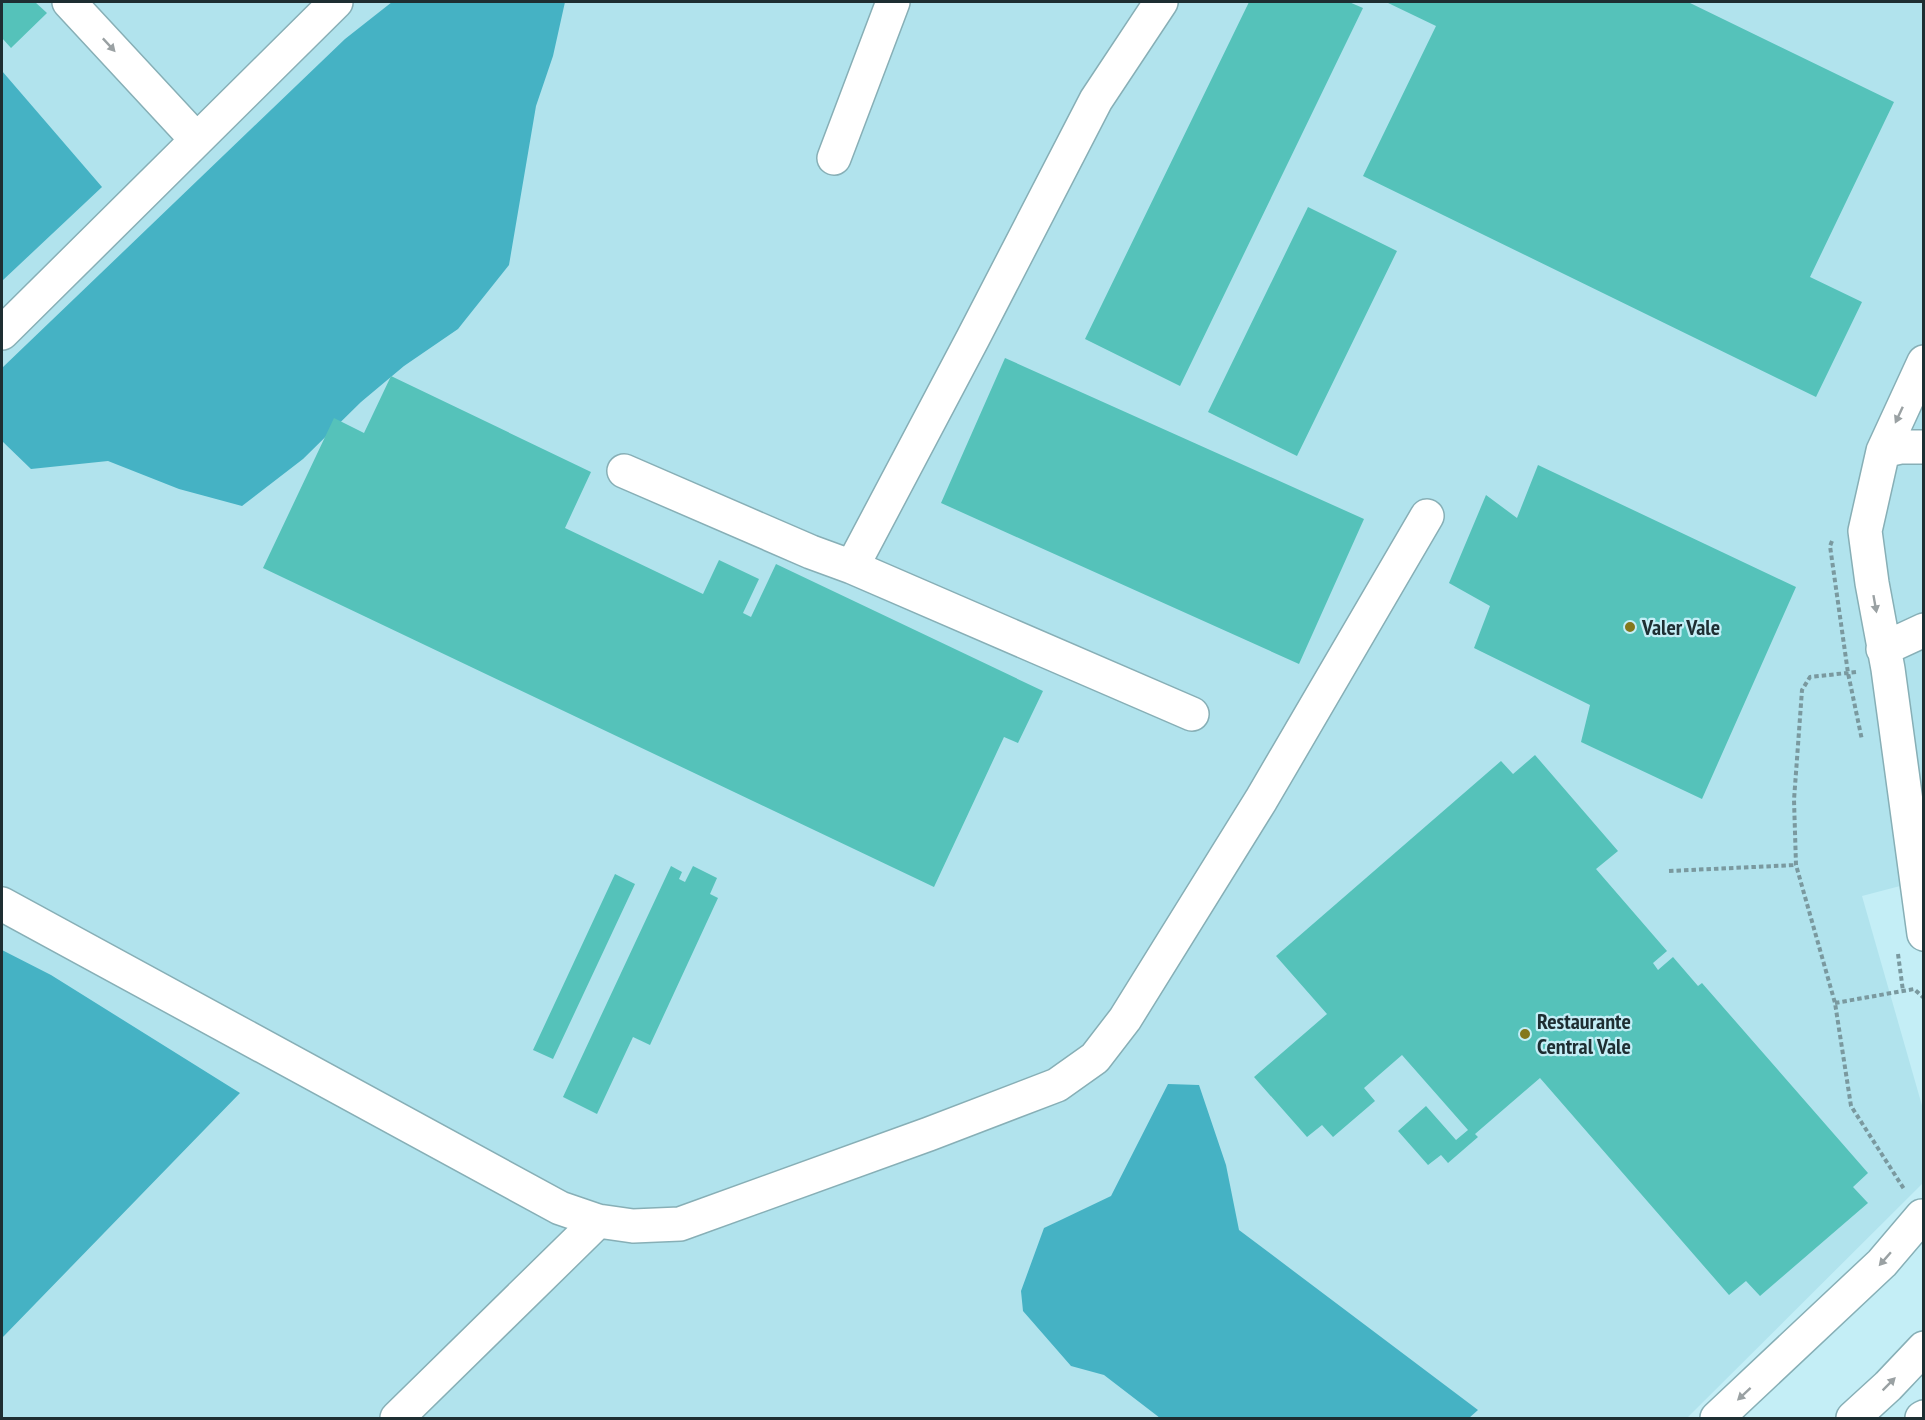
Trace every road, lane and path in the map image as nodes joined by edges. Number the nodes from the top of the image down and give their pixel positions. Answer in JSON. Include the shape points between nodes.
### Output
{"nodes":[{"id":1,"x":69,"y":2,"type":"edge"},
{"id":2,"x":334,"y":2,"type":"edge"},
{"id":3,"x":893,"y":2,"type":"edge"},
{"id":4,"x":1161,"y":2,"type":"edge"},
{"id":5,"x":196,"y":139,"type":"junction"},
{"id":6,"x":834,"y":158,"type":"dead end"},
{"id":7,"x":2,"y":333,"type":"edge"},
{"id":8,"x":1923,"y":362,"type":"edge"},
{"id":9,"x":1923,"y":447,"type":"edge"},
{"id":10,"x":1883,"y":451,"type":"junction"},
{"id":11,"x":624,"y":471,"type":"dead end"},
{"id":12,"x":1426,"y":516,"type":"dead end"},
{"id":13,"x":852,"y":567,"type":"junction"},
{"id":14,"x":1923,"y":630,"type":"edge"},
{"id":15,"x":1886,"y":659,"type":"junction"},
{"id":16,"x":1192,"y":714,"type":"dead end"},
{"id":17,"x":1796,"y":866,"type":"junction"},
{"id":18,"x":1669,"y":871,"type":"dead end"},
{"id":19,"x":2,"y":904,"type":"edge"},
{"id":20,"x":1922,"y":918,"type":"edge"},
{"id":21,"x":1923,"y":998,"type":"edge"},
{"id":22,"x":1835,"y":1003,"type":"junction"},
{"id":23,"x":1922,"y":1216,"type":"edge"},
{"id":24,"x":598,"y":1221,"type":"junction"},
{"id":25,"x":1923,"y":1348,"type":"edge"},
{"id":26,"x":397,"y":1419,"type":"edge"},
{"id":27,"x":1717,"y":1419,"type":"edge"},
{"id":28,"x":1853,"y":1419,"type":"edge"}],
"edges":[{"from":1,"to":5,"type":"lane","one_way":true},
{"from":2,"to":5,"type":"lane"},
{"from":3,"to":6,"type":"lane"},
{"from":4,"to":13,"type":"lane","via":[[1096,100]]},
{"from":5,"to":7,"type":"lane"},
{"from":8,"to":10,"type":"lane","one_way":true},
{"from":9,"to":10,"type":"lane"},
{"from":10,"to":15,"type":"lane","one_way":true,"via":[[1865,531]]},
{"from":11,"to":13,"type":"lane"},
{"from":12,"to":24,"type":"lane","via":[[1261,800],[1125,1019],[1095,1058],[1057,1085],[680,1224],[633,1226]]},
{"from":13,"to":16,"type":"lane"},
{"from":14,"to":15,"type":"lane"},
{"from":15,"to":17,"type":"path","via":[[1810,677],[1802,690],[1794,800]]},
{"from":15,"to":20,"type":"lane"},
{"from":17,"to":18,"type":"path"},
{"from":17,"to":22,"type":"path"},
{"from":19,"to":24,"type":"lane","via":[[560,1208]]},
{"from":21,"to":22,"type":"path","via":[[1914,989]]},
{"from":22,"to":23,"type":"path","via":[[1851,1106]]},
{"from":23,"to":27,"type":"lane","one_way":true,"via":[[1882,1263]]},
{"from":24,"to":26,"type":"lane"},
{"from":28,"to":25,"type":"lane","one_way":true}]}
